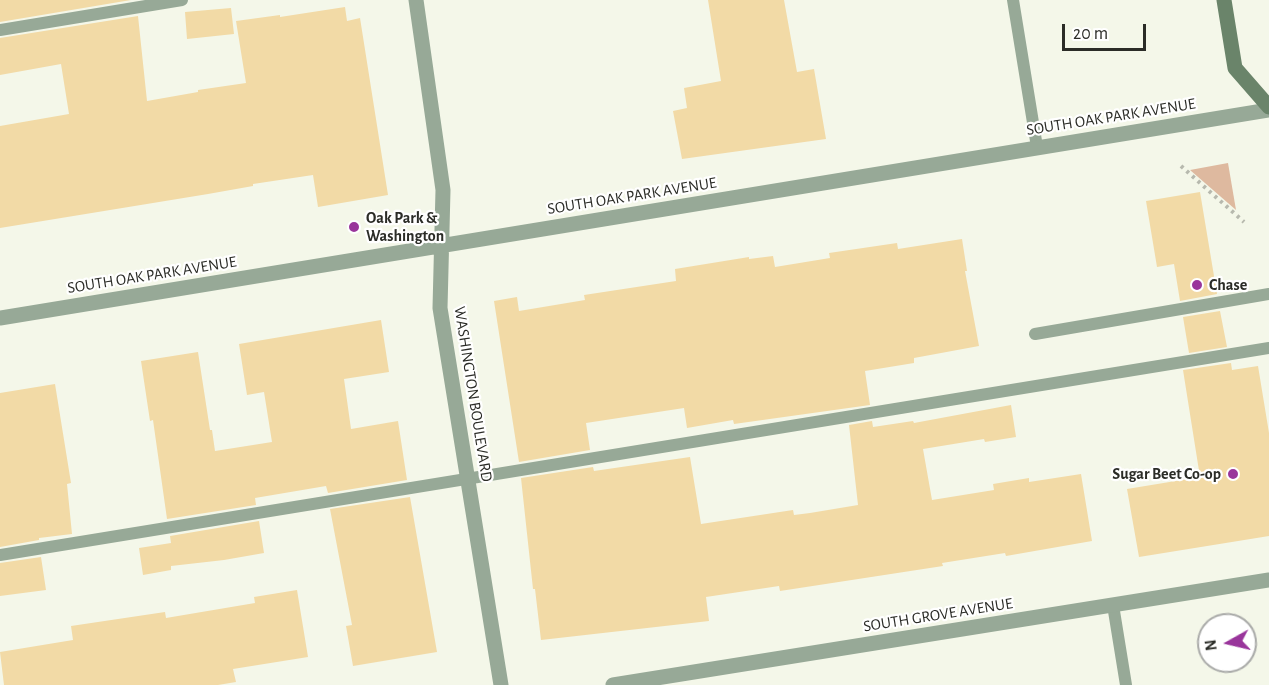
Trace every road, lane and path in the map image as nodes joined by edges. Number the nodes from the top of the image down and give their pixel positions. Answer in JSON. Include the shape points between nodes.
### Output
{"nodes":[{"id":1,"x":182,"y":0,"type":"edge"},
{"id":2,"x":416,"y":0,"type":"edge"},
{"id":3,"x":1013,"y":0,"type":"edge"},
{"id":4,"x":1224,"y":0,"type":"edge"},
{"id":5,"x":0,"y":30,"type":"edge"},
{"id":6,"x":1269,"y":108,"type":"edge"},
{"id":7,"x":1037,"y":147,"type":"junction"},
{"id":8,"x":1181,"y":166,"type":"dead end"},
{"id":9,"x":1244,"y":222,"type":"dead end"},
{"id":10,"x":441,"y":246,"type":"junction"},
{"id":11,"x":1269,"y":294,"type":"edge"},
{"id":12,"x":0,"y":318,"type":"edge"},
{"id":13,"x":1035,"y":334,"type":"dead end"},
{"id":14,"x":1269,"y":348,"type":"edge"},
{"id":15,"x":468,"y":479,"type":"junction"},
{"id":16,"x":0,"y":555,"type":"edge"},
{"id":17,"x":1269,"y":580,"type":"edge"},
{"id":18,"x":1113,"y":605,"type":"junction"},
{"id":19,"x":501,"y":685,"type":"edge"},
{"id":20,"x":613,"y":685,"type":"edge"},
{"id":21,"x":1126,"y":685,"type":"edge"}],
"edges":[{"from":1,"to":5,"type":"lane"},
{"from":2,"to":10,"type":"street","name":"WASHINGTON BOULEVARD","via":[[443,190]]},
{"from":3,"to":7,"type":"lane"},
{"from":4,"to":6,"type":"main road","via":[[1235,68]]},
{"from":6,"to":7,"type":"street","name":"SOUTH OAK PARK AVENUE"},
{"from":7,"to":10,"type":"street","name":"SOUTH OAK PARK AVENUE"},
{"from":8,"to":9,"type":"path"},
{"from":10,"to":12,"type":"street","name":"SOUTH OAK PARK AVENUE"},
{"from":10,"to":15,"type":"street","name":"WASHINGTON BOULEVARD","via":[[440,308]]},
{"from":11,"to":13,"type":"lane"},
{"from":14,"to":15,"type":"lane"},
{"from":15,"to":16,"type":"lane"},
{"from":15,"to":19,"type":"street","name":"WASHINGTON BOULEVARD"},
{"from":17,"to":18,"type":"street","name":"SOUTH GROVE AVENUE"},
{"from":18,"to":20,"type":"street","name":"SOUTH GROVE AVENUE"},
{"from":18,"to":21,"type":"lane"}]}
